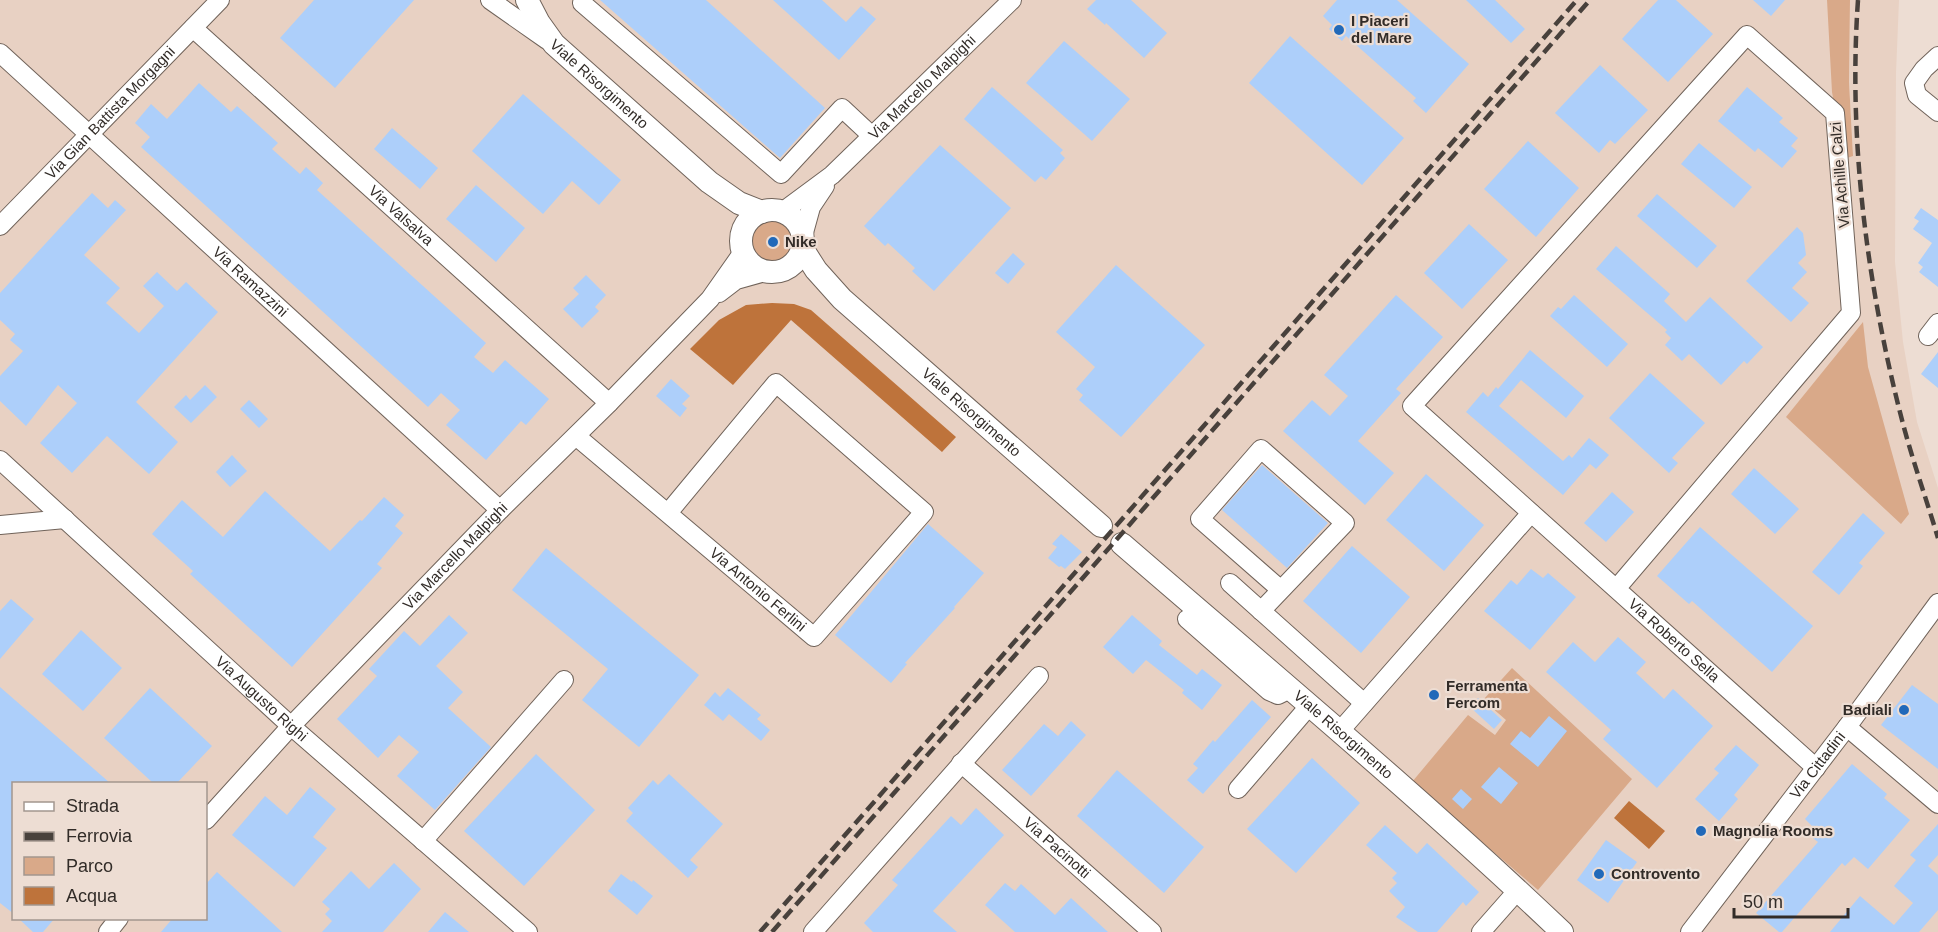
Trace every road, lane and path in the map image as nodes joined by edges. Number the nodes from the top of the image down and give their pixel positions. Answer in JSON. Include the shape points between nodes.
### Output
{"nodes":[{"id":1,"x":220,"y":0,"type":"edge"},
{"id":2,"x":490,"y":0,"type":"edge"},
{"id":3,"x":527,"y":0,"type":"edge"},
{"id":4,"x":1012,"y":0,"type":"edge"},
{"id":5,"x":582,"y":3,"type":"dead end"},
{"id":6,"x":193,"y":28,"type":"junction"},
{"id":7,"x":554,"y":45,"type":"junction"},
{"id":8,"x":0,"y":53,"type":"edge"},
{"id":9,"x":1938,"y":56,"type":"edge"},
{"id":10,"x":1938,"y":112,"type":"edge"},
{"id":11,"x":88,"y":134,"type":"junction"},
{"id":12,"x":872,"y":136,"type":"junction"},
{"id":13,"x":832,"y":176,"type":"junction"},
{"id":14,"x":709,"y":182,"type":"junction"},
{"id":15,"x":772,"y":212,"type":"junction"},
{"id":16,"x":0,"y":226,"type":"edge"},
{"id":17,"x":803,"y":242,"type":"junction"},
{"id":18,"x":742,"y":245,"type":"junction"},
{"id":19,"x":775,"y":271,"type":"junction"},
{"id":20,"x":710,"y":299,"type":"junction"},
{"id":21,"x":842,"y":299,"type":"junction"},
{"id":22,"x":609,"y":403,"type":"junction"},
{"id":23,"x":1412,"y":406,"type":"joint"},
{"id":24,"x":576,"y":436,"type":"junction"},
{"id":25,"x":0,"y":460,"type":"edge"},
{"id":26,"x":500,"y":510,"type":"junction"},
{"id":27,"x":668,"y":513,"type":"junction"},
{"id":28,"x":1531,"y":513,"type":"junction"},
{"id":29,"x":65,"y":519,"type":"junction"},
{"id":30,"x":0,"y":525,"type":"edge"},
{"id":31,"x":1101,"y":526,"type":"dead end"},
{"id":32,"x":1122,"y":544,"type":"dead end"},
{"id":33,"x":1230,"y":583,"type":"dead end"},
{"id":34,"x":1616,"y":589,"type":"junction"},
{"id":35,"x":1281,"y":590,"type":"junction"},
{"id":36,"x":1938,"y":603,"type":"edge"},
{"id":37,"x":1261,"y":611,"type":"junction"},
{"id":38,"x":1187,"y":620,"type":"dead end"},
{"id":39,"x":1039,"y":676,"type":"dead end"},
{"id":40,"x":564,"y":680,"type":"dead end"},
{"id":41,"x":1290,"y":689,"type":"junction"},
{"id":42,"x":1364,"y":703,"type":"junction"},
{"id":43,"x":1310,"y":705,"type":"junction"},
{"id":44,"x":291,"y":726,"type":"junction"},
{"id":45,"x":1847,"y":727,"type":"junction"},
{"id":46,"x":1339,"y":732,"type":"junction"},
{"id":47,"x":961,"y":763,"type":"junction"},
{"id":48,"x":1816,"y":768,"type":"junction"},
{"id":49,"x":1238,"y":789,"type":"dead end"},
{"id":50,"x":1938,"y":804,"type":"edge"},
{"id":51,"x":207,"y":819,"type":"edge"},
{"id":52,"x":423,"y":840,"type":"junction"},
{"id":53,"x":1518,"y":890,"type":"junction"},
{"id":54,"x":117,"y":920,"type":"edge"},
{"id":55,"x":1690,"y":930,"type":"edge"},
{"id":56,"x":108,"y":932,"type":"edge"},
{"id":57,"x":528,"y":932,"type":"edge"},
{"id":58,"x":813,"y":932,"type":"edge"},
{"id":59,"x":1152,"y":932,"type":"edge"},
{"id":60,"x":1481,"y":932,"type":"edge"},
{"id":61,"x":1562,"y":932,"type":"edge"}],
"edges":[{"from":1,"to":6,"type":"street","name":"Via Gian Battista Morgagni"},
{"from":2,"to":7,"type":"street"},
{"from":3,"to":7,"type":"main road","name":"Viale Risorgimento"},
{"from":4,"to":12,"type":"street","name":"Via Marcello Malpighi"},
{"from":5,"to":12,"type":"street","via":[[781,174],[842,108]]},
{"from":6,"to":11,"type":"street","name":"Via Gian Battista Morgagni"},
{"from":6,"to":22,"type":"street","name":"Via Valsalva"},
{"from":7,"to":14,"type":"main road","name":"Viale Risorgimento"},
{"from":8,"to":11,"type":"street","name":"Via Ramazzini"},
{"from":9,"to":10,"type":"street","via":[[1914,83],[1917,95]]},
{"from":11,"to":16,"type":"street","name":"Via Gian Battista Morgagni"},
{"from":11,"to":26,"type":"street","name":"Via Ramazzini"},
{"from":12,"to":13,"type":"street","name":"Via Marcello Malpighi"},
{"from":13,"to":15,"type":"street","name":"Via Marcello Malpighi"},
{"from":13,"to":17,"type":"street","name":"Via Marcello Malpighi","via":[[811,207]]},
{"from":14,"to":15,"type":"main road","name":"Viale Risorgimento","via":[[739,203]]},
{"from":14,"to":18,"type":"main road","name":"Viale Risorgimento","via":[[730,211]]},
{"from":15,"to":17,"type":"main road","name":"Viale Risorgimento","via":[[796,221]]},
{"from":15,"to":18,"type":"main road","via":[[748,222]]},
{"from":17,"to":19,"type":"main road","via":[[799,257]]},
{"from":17,"to":21,"type":"main road","name":"Viale Risorgimento","via":[[816,270]]},
{"from":18,"to":19,"type":"main road","name":"Viale Risorgimento","via":[[748,261],[756,268]]},
{"from":18,"to":20,"type":"street","name":"Via Marcello Malpighi"},
{"from":19,"to":20,"type":"street","name":"Via Marcello Malpighi","via":[[736,280]]},
{"from":19,"to":21,"type":"main road","name":"Viale Risorgimento","via":[[810,279]]},
{"from":20,"to":22,"type":"street","name":"Via Marcello Malpighi"},
{"from":21,"to":31,"type":"main road","name":"Viale Risorgimento"},
{"from":22,"to":24,"type":"street","name":"Via Marcello Malpighi"},
{"from":23,"to":28,"type":"street","name":"Via Roberto Sella"},
{"from":23,"to":34,"type":"street","name":"Via Achille Calzi","via":[[1747,35],[1774,58],[1835,113],[1851,313]]},
{"from":24,"to":26,"type":"street","name":"Via Marcello Malpighi"},
{"from":24,"to":27,"type":"street","name":"Via Antonio Ferlini"},
{"from":25,"to":29,"type":"street","name":"Via Augusto Righi"},
{"from":26,"to":44,"type":"street","name":"Via Marcello Malpighi"},
{"from":27,"to":27,"type":"street","name":"Via Antonio Ferlini","via":[[814,637],[924,512],[776,383]]},
{"from":28,"to":34,"type":"street","name":"Via Roberto Sella"},
{"from":28,"to":42,"type":"street"},
{"from":29,"to":30,"type":"street"},
{"from":29,"to":44,"type":"street","name":"Via Augusto Righi"},
{"from":32,"to":41,"type":"main road","name":"Viale Risorgimento"},
{"from":33,"to":37,"type":"street"},
{"from":34,"to":48,"type":"street","name":"Via Roberto Sella"},
{"from":35,"to":35,"type":"street","via":[[1345,523],[1261,449],[1200,519]]},
{"from":35,"to":37,"type":"street"},
{"from":36,"to":45,"type":"street","name":"Via Cittadini"},
{"from":37,"to":42,"type":"street"},
{"from":38,"to":41,"type":"street","via":[[1269,691],[1278,695]]},
{"from":39,"to":47,"type":"street"},
{"from":40,"to":52,"type":"street"},
{"from":41,"to":43,"type":"main road","name":"Viale Risorgimento"},
{"from":42,"to":46,"type":"street"},
{"from":43,"to":46,"type":"main road","name":"Viale Risorgimento"},
{"from":43,"to":49,"type":"street"},
{"from":44,"to":51,"type":"street","name":"Via Marcello Malpighi"},
{"from":44,"to":52,"type":"street","name":"Via Augusto Righi"},
{"from":45,"to":48,"type":"street","name":"Via Cittadini"},
{"from":45,"to":50,"type":"street"},
{"from":46,"to":53,"type":"main road","name":"Viale Risorgimento"},
{"from":47,"to":58,"type":"street"},
{"from":47,"to":59,"type":"street","name":"Via Pacinotti"},
{"from":48,"to":55,"type":"street","name":"Via Cittadini"},
{"from":52,"to":57,"type":"street","name":"Via Augusto Righi"},
{"from":53,"to":60,"type":"street"},
{"from":53,"to":61,"type":"main road","name":"Viale Risorgimento"},
{"from":54,"to":56,"type":"street"}]}
